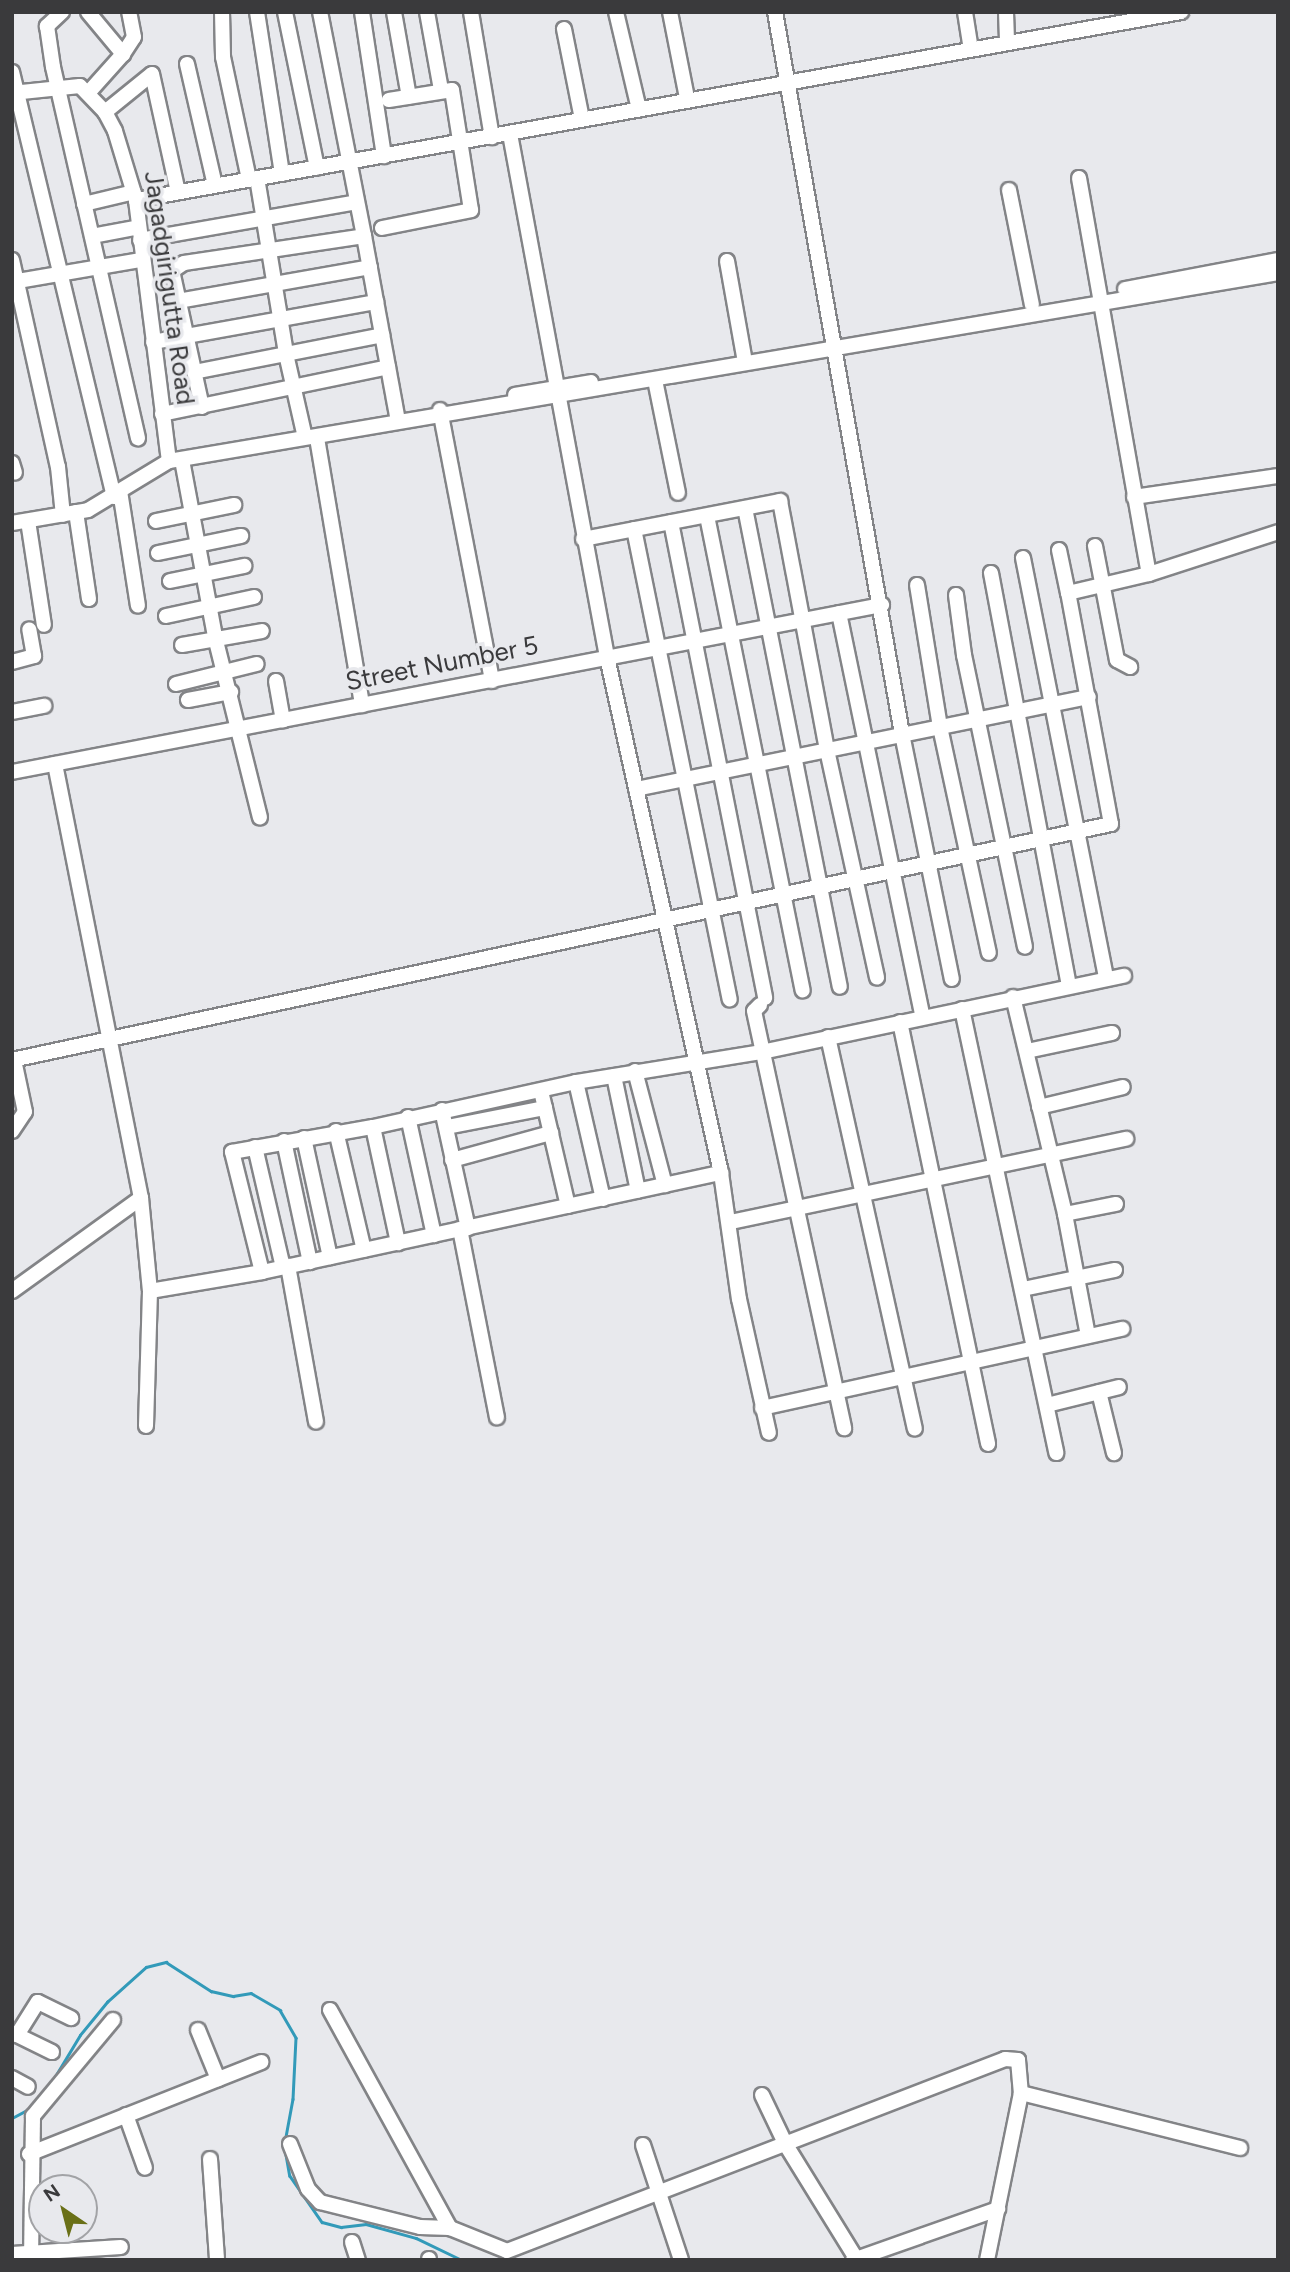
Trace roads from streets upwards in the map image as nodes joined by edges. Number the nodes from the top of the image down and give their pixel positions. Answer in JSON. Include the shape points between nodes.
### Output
{"nodes":[{"id":1,"x":62,"y":12,"type":"edge"},
{"id":2,"x":88,"y":12,"type":"edge"},
{"id":3,"x":129,"y":12,"type":"edge"},
{"id":4,"x":222,"y":12,"type":"edge"},
{"id":5,"x":257,"y":12,"type":"edge"},
{"id":6,"x":285,"y":12,"type":"edge"},
{"id":7,"x":320,"y":12,"type":"edge"},
{"id":8,"x":362,"y":12,"type":"edge"},
{"id":9,"x":394,"y":12,"type":"edge"},
{"id":10,"x":427,"y":12,"type":"edge"},
{"id":11,"x":471,"y":12,"type":"edge"},
{"id":12,"x":616,"y":12,"type":"edge"},
{"id":13,"x":670,"y":12,"type":"edge"},
{"id":14,"x":775,"y":12,"type":"edge"},
{"id":15,"x":965,"y":12,"type":"edge"},
{"id":16,"x":1006,"y":12,"type":"edge"},
{"id":17,"x":1181,"y":12,"type":"edge"},
{"id":18,"x":48,"y":19,"type":"edge"},
{"id":19,"x":564,"y":29,"type":"dead end"},
{"id":20,"x":1007,"y":42,"type":"junction"},
{"id":21,"x":971,"y":48,"type":"junction"},
{"id":22,"x":123,"y":54,"type":"junction"},
{"id":23,"x":187,"y":64,"type":"dead end"},
{"id":24,"x":12,"y":72,"type":"edge"},
{"id":25,"x":787,"y":82,"type":"junction"},
{"id":26,"x":58,"y":86,"type":"junction"},
{"id":27,"x":441,"y":90,"type":"junction"},
{"id":28,"x":15,"y":92,"type":"edge"},
{"id":29,"x":89,"y":92,"type":"junction"},
{"id":30,"x":409,"y":97,"type":"junction"},
{"id":31,"x":687,"y":98,"type":"junction"},
{"id":32,"x":389,"y":100,"type":"dead end"},
{"id":33,"x":639,"y":109,"type":"junction"},
{"id":34,"x":105,"y":113,"type":"junction"},
{"id":35,"x":582,"y":119,"type":"junction"},
{"id":36,"x":510,"y":134,"type":"junction"},
{"id":37,"x":492,"y":137,"type":"junction"},
{"id":38,"x":461,"y":143,"type":"junction"},
{"id":39,"x":384,"y":156,"type":"junction"},
{"id":40,"x":349,"y":162,"type":"junction"},
{"id":41,"x":317,"y":167,"type":"junction"},
{"id":42,"x":282,"y":174,"type":"junction"},
{"id":43,"x":1079,"y":178,"type":"dead end"},
{"id":44,"x":253,"y":179,"type":"junction"},
{"id":45,"x":215,"y":185,"type":"junction"},
{"id":46,"x":1009,"y":190,"type":"dead end"},
{"id":47,"x":178,"y":191,"type":"junction"},
{"id":48,"x":135,"y":196,"type":"junction"},
{"id":49,"x":357,"y":202,"type":"junction"},
{"id":50,"x":84,"y":204,"type":"junction"},
{"id":51,"x":264,"y":219,"type":"junction"},
{"id":52,"x":382,"y":228,"type":"dead end"},
{"id":53,"x":140,"y":233,"type":"junction"},
{"id":54,"x":92,"y":236,"type":"junction"},
{"id":55,"x":364,"y":236,"type":"junction"},
{"id":56,"x":267,"y":250,"type":"junction"},
{"id":57,"x":12,"y":260,"type":"edge"},
{"id":58,"x":141,"y":260,"type":"junction"},
{"id":59,"x":1278,"y":260,"type":"edge"},
{"id":60,"x":727,"y":261,"type":"dead end"},
{"id":61,"x":99,"y":267,"type":"junction"},
{"id":62,"x":370,"y":267,"type":"junction"},
{"id":63,"x":1278,"y":273,"type":"edge"},
{"id":64,"x":60,"y":274,"type":"junction"},
{"id":65,"x":15,"y":282,"type":"edge"},
{"id":66,"x":273,"y":284,"type":"junction"},
{"id":67,"x":1164,"y":287,"type":"junction"},
{"id":68,"x":1101,"y":298,"type":"junction"},
{"id":69,"x":177,"y":301,"type":"junction"},
{"id":70,"x":376,"y":302,"type":"junction"},
{"id":71,"x":1032,"y":305,"type":"junction"},
{"id":72,"x":280,"y":320,"type":"junction"},
{"id":73,"x":382,"y":335,"type":"junction"},
{"id":74,"x":186,"y":336,"type":"junction"},
{"id":75,"x":153,"y":342,"type":"junction"},
{"id":76,"x":833,"y":344,"type":"junction"},
{"id":77,"x":286,"y":354,"type":"junction"},
{"id":78,"x":744,"y":355,"type":"junction"},
{"id":79,"x":388,"y":367,"type":"junction"},
{"id":80,"x":194,"y":372,"type":"junction"},
{"id":81,"x":655,"y":380,"type":"junction"},
{"id":82,"x":294,"y":387,"type":"junction"},
{"id":83,"x":556,"y":393,"type":"junction"},
{"id":84,"x":202,"y":407,"type":"junction"},
{"id":85,"x":440,"y":413,"type":"junction"},
{"id":86,"x":162,"y":414,"type":"junction"},
{"id":87,"x":397,"y":416,"type":"junction"},
{"id":88,"x":311,"y":435,"type":"junction"},
{"id":89,"x":138,"y":438,"type":"dead end"},
{"id":90,"x":173,"y":458,"type":"junction"},
{"id":91,"x":1278,"y":476,"type":"edge"},
{"id":92,"x":678,"y":493,"type":"dead end"},
{"id":93,"x":117,"y":494,"type":"junction"},
{"id":94,"x":1134,"y":498,"type":"junction"},
{"id":95,"x":234,"y":505,"type":"dead end"},
{"id":96,"x":745,"y":508,"type":"junction"},
{"id":97,"x":70,"y":513,"type":"junction"},
{"id":98,"x":194,"y":513,"type":"junction"},
{"id":99,"x":707,"y":516,"type":"junction"},
{"id":100,"x":28,"y":521,"type":"junction"},
{"id":101,"x":156,"y":521,"type":"dead end"},
{"id":102,"x":671,"y":522,"type":"junction"},
{"id":103,"x":12,"y":523,"type":"edge"},
{"id":104,"x":634,"y":529,"type":"junction"},
{"id":105,"x":1278,"y":532,"type":"edge"},
{"id":106,"x":241,"y":536,"type":"dead end"},
{"id":107,"x":583,"y":539,"type":"junction"},
{"id":108,"x":200,"y":544,"type":"junction"},
{"id":109,"x":1095,"y":546,"type":"dead end"},
{"id":110,"x":1059,"y":550,"type":"dead end"},
{"id":111,"x":158,"y":553,"type":"dead end"},
{"id":112,"x":1023,"y":558,"type":"dead end"},
{"id":113,"x":244,"y":566,"type":"dead end"},
{"id":114,"x":990,"y":573,"type":"dead end"},
{"id":115,"x":205,"y":574,"type":"junction"},
{"id":116,"x":1149,"y":574,"type":"junction"},
{"id":117,"x":170,"y":581,"type":"dead end"},
{"id":118,"x":917,"y":584,"type":"dead end"},
{"id":119,"x":1103,"y":584,"type":"junction"},
{"id":120,"x":1068,"y":593,"type":"junction"},
{"id":121,"x":956,"y":595,"type":"dead end"},
{"id":122,"x":254,"y":597,"type":"dead end"},
{"id":123,"x":89,"y":599,"type":"dead end"},
{"id":124,"x":212,"y":604,"type":"junction"},
{"id":125,"x":882,"y":605,"type":"junction"},
{"id":126,"x":138,"y":606,"type":"dead end"},
{"id":127,"x":839,"y":613,"type":"junction"},
{"id":128,"x":166,"y":615,"type":"dead end"},
{"id":129,"x":802,"y":620,"type":"junction"},
{"id":130,"x":768,"y":627,"type":"junction"},
{"id":131,"x":262,"y":631,"type":"dead end"},
{"id":132,"x":730,"y":634,"type":"junction"},
{"id":133,"x":215,"y":637,"type":"junction"},
{"id":134,"x":694,"y":642,"type":"junction"},
{"id":135,"x":181,"y":645,"type":"dead end"},
{"id":136,"x":656,"y":648,"type":"junction"},
{"id":137,"x":607,"y":657,"type":"junction"},
{"id":138,"x":12,"y":662,"type":"edge"},
{"id":139,"x":257,"y":664,"type":"dead end"},
{"id":140,"x":1130,"y":667,"type":"dead end"},
{"id":141,"x":225,"y":672,"type":"junction"},
{"id":142,"x":276,"y":681,"type":"dead end"},
{"id":143,"x":492,"y":681,"type":"junction"},
{"id":144,"x":176,"y":684,"type":"dead end"},
{"id":145,"x":231,"y":692,"type":"junction"},
{"id":146,"x":1089,"y":697,"type":"junction"},
{"id":147,"x":188,"y":700,"type":"dead end"},
{"id":148,"x":1053,"y":704,"type":"junction"},
{"id":149,"x":362,"y":705,"type":"junction"},
{"id":150,"x":44,"y":706,"type":"dead end"},
{"id":151,"x":12,"y":712,"type":"edge"},
{"id":152,"x":1014,"y":712,"type":"junction"},
{"id":153,"x":978,"y":719,"type":"junction"},
{"id":154,"x":283,"y":720,"type":"junction"},
{"id":155,"x":940,"y":727,"type":"junction"},
{"id":156,"x":240,"y":728,"type":"junction"},
{"id":157,"x":902,"y":734,"type":"junction"},
{"id":158,"x":864,"y":742,"type":"junction"},
{"id":159,"x":827,"y":750,"type":"junction"},
{"id":160,"x":793,"y":757,"type":"junction"},
{"id":161,"x":55,"y":764,"type":"junction"},
{"id":162,"x":756,"y":764,"type":"junction"},
{"id":163,"x":720,"y":771,"type":"junction"},
{"id":164,"x":12,"y":772,"type":"edge"},
{"id":165,"x":683,"y":779,"type":"junction"},
{"id":166,"x":636,"y":789,"type":"junction"},
{"id":167,"x":260,"y":817,"type":"dead end"},
{"id":168,"x":1079,"y":831,"type":"junction"},
{"id":169,"x":1040,"y":839,"type":"junction"},
{"id":170,"x":1003,"y":848,"type":"junction"},
{"id":171,"x":968,"y":854,"type":"junction"},
{"id":172,"x":930,"y":862,"type":"junction"},
{"id":173,"x":890,"y":870,"type":"junction"},
{"id":174,"x":855,"y":879,"type":"junction"},
{"id":175,"x":819,"y":884,"type":"junction"},
{"id":176,"x":781,"y":892,"type":"junction"},
{"id":177,"x":746,"y":900,"type":"junction"},
{"id":178,"x":709,"y":911,"type":"junction"},
{"id":179,"x":663,"y":920,"type":"junction"},
{"id":180,"x":1025,"y":947,"type":"dead end"},
{"id":181,"x":989,"y":954,"type":"dead end"},
{"id":182,"x":1124,"y":976,"type":"dead end"},
{"id":183,"x":877,"y":978,"type":"dead end"},
{"id":184,"x":952,"y":979,"type":"dead end"},
{"id":185,"x":1106,"y":979,"type":"junction"},
{"id":186,"x":1069,"y":986,"type":"junction"},
{"id":187,"x":840,"y":987,"type":"dead end"},
{"id":188,"x":803,"y":990,"type":"dead end"},
{"id":189,"x":1013,"y":998,"type":"junction"},
{"id":190,"x":730,"y":999,"type":"dead end"},
{"id":191,"x":962,"y":1009,"type":"junction"},
{"id":192,"x":922,"y":1015,"type":"junction"},
{"id":193,"x":900,"y":1022,"type":"junction"},
{"id":194,"x":1112,"y":1033,"type":"dead end"},
{"id":195,"x":828,"y":1037,"type":"junction"},
{"id":196,"x":107,"y":1040,"type":"junction"},
{"id":197,"x":1027,"y":1051,"type":"junction"},
{"id":198,"x":762,"y":1052,"type":"junction"},
{"id":199,"x":13,"y":1060,"type":"edge"},
{"id":200,"x":693,"y":1062,"type":"junction"},
{"id":201,"x":635,"y":1071,"type":"junction"},
{"id":202,"x":614,"y":1076,"type":"junction"},
{"id":203,"x":576,"y":1082,"type":"junction"},
{"id":204,"x":1123,"y":1087,"type":"dead end"},
{"id":205,"x":541,"y":1091,"type":"junction"},
{"id":206,"x":1039,"y":1107,"type":"junction"},
{"id":207,"x":545,"y":1108,"type":"junction"},
{"id":208,"x":442,"y":1110,"type":"junction"},
{"id":209,"x":408,"y":1117,"type":"junction"},
{"id":210,"x":373,"y":1127,"type":"junction"},
{"id":211,"x":447,"y":1127,"type":"junction"},
{"id":212,"x":12,"y":1131,"type":"edge"},
{"id":213,"x":336,"y":1131,"type":"junction"},
{"id":214,"x":551,"y":1133,"type":"junction"},
{"id":215,"x":304,"y":1138,"type":"junction"},
{"id":216,"x":1126,"y":1139,"type":"dead end"},
{"id":217,"x":284,"y":1142,"type":"junction"},
{"id":218,"x":255,"y":1147,"type":"junction"},
{"id":219,"x":1049,"y":1155,"type":"junction"},
{"id":220,"x":452,"y":1160,"type":"junction"},
{"id":221,"x":998,"y":1166,"type":"junction"},
{"id":222,"x":721,"y":1173,"type":"junction"},
{"id":223,"x":933,"y":1180,"type":"junction"},
{"id":224,"x":665,"y":1185,"type":"junction"},
{"id":225,"x":638,"y":1191,"type":"junction"},
{"id":226,"x":864,"y":1194,"type":"junction"},
{"id":227,"x":141,"y":1198,"type":"junction"},
{"id":228,"x":603,"y":1199,"type":"junction"},
{"id":229,"x":1116,"y":1204,"type":"dead end"},
{"id":230,"x":568,"y":1206,"type":"junction"},
{"id":231,"x":797,"y":1208,"type":"junction"},
{"id":232,"x":1065,"y":1214,"type":"junction"},
{"id":233,"x":731,"y":1222,"type":"junction"},
{"id":234,"x":464,"y":1228,"type":"junction"},
{"id":235,"x":434,"y":1235,"type":"junction"},
{"id":236,"x":398,"y":1243,"type":"junction"},
{"id":237,"x":364,"y":1250,"type":"junction"},
{"id":238,"x":330,"y":1257,"type":"junction"},
{"id":239,"x":310,"y":1262,"type":"junction"},
{"id":240,"x":286,"y":1267,"type":"junction"},
{"id":241,"x":1115,"y":1270,"type":"dead end"},
{"id":242,"x":262,"y":1272,"type":"junction"},
{"id":243,"x":1077,"y":1278,"type":"junction"},
{"id":244,"x":1023,"y":1289,"type":"junction"},
{"id":245,"x":12,"y":1291,"type":"edge"},
{"id":246,"x":150,"y":1291,"type":"junction"},
{"id":247,"x":1122,"y":1329,"type":"dead end"},
{"id":248,"x":1088,"y":1336,"type":"junction"},
{"id":249,"x":1035,"y":1348,"type":"junction"},
{"id":250,"x":971,"y":1361,"type":"junction"},
{"id":251,"x":903,"y":1378,"type":"junction"},
{"id":252,"x":1119,"y":1387,"type":"dead end"},
{"id":253,"x":1099,"y":1392,"type":"junction"},
{"id":254,"x":836,"y":1394,"type":"junction"},
{"id":255,"x":1046,"y":1405,"type":"junction"},
{"id":256,"x":762,"y":1408,"type":"junction"},
{"id":257,"x":497,"y":1417,"type":"dead end"},
{"id":258,"x":316,"y":1422,"type":"dead end"},
{"id":259,"x":146,"y":1426,"type":"dead end"},
{"id":260,"x":844,"y":1428,"type":"dead end"},
{"id":261,"x":915,"y":1428,"type":"dead end"},
{"id":262,"x":769,"y":1433,"type":"dead end"},
{"id":263,"x":988,"y":1444,"type":"dead end"},
{"id":264,"x":1056,"y":1453,"type":"dead end"},
{"id":265,"x":1114,"y":1453,"type":"dead end"},
{"id":266,"x":330,"y":2011,"type":"dead end"},
{"id":267,"x":71,"y":2018,"type":"dead end"},
{"id":268,"x":113,"y":2020,"type":"dead end"},
{"id":269,"x":198,"y":2030,"type":"dead end"},
{"id":270,"x":15,"y":2034,"type":"edge"},
{"id":271,"x":52,"y":2052,"type":"dead end"},
{"id":272,"x":261,"y":2062,"type":"dead end"},
{"id":273,"x":12,"y":2078,"type":"edge"},
{"id":274,"x":218,"y":2079,"type":"junction"},
{"id":275,"x":28,"y":2087,"type":"dead end"},
{"id":276,"x":1021,"y":2093,"type":"junction"},
{"id":277,"x":762,"y":2095,"type":"dead end"},
{"id":278,"x":125,"y":2115,"type":"junction"},
{"id":279,"x":290,"y":2144,"type":"dead end"},
{"id":280,"x":786,"y":2145,"type":"junction"},
{"id":281,"x":643,"y":2146,"type":"dead end"},
{"id":282,"x":1240,"y":2147,"type":"dead end"},
{"id":283,"x":29,"y":2154,"type":"junction"},
{"id":284,"x":210,"y":2159,"type":"dead end"},
{"id":285,"x":145,"y":2168,"type":"dead end"},
{"id":286,"x":661,"y":2195,"type":"junction"},
{"id":287,"x":998,"y":2209,"type":"junction"},
{"id":288,"x":450,"y":2228,"type":"junction"},
{"id":289,"x":352,"y":2242,"type":"dead end"},
{"id":290,"x":121,"y":2246,"type":"dead end"},
{"id":291,"x":12,"y":2254,"type":"edge"},
{"id":292,"x":31,"y":2257,"type":"edge"},
{"id":293,"x":855,"y":2259,"type":"edge"},
{"id":294,"x":216,"y":2260,"type":"edge"},
{"id":295,"x":359,"y":2260,"type":"edge"},
{"id":296,"x":681,"y":2260,"type":"edge"},
{"id":297,"x":987,"y":2260,"type":"edge"}],
"edges":[{"from":1,"to":18,"type":"street"},
{"from":2,"to":22,"type":"street"},
{"from":3,"to":22,"type":"street","via":[[134,37]]},
{"from":4,"to":44,"type":"street","via":[[223,57]]},
{"from":5,"to":42,"type":"street"},
{"from":6,"to":41,"type":"street"},
{"from":7,"to":40,"type":"street"},
{"from":8,"to":39,"type":"street"},
{"from":9,"to":30,"type":"street"},
{"from":10,"to":27,"type":"street"},
{"from":11,"to":37,"type":"street"},
{"from":12,"to":33,"type":"street"},
{"from":13,"to":31,"type":"street"},
{"from":14,"to":25,"type":"street"},
{"from":15,"to":21,"type":"street"},
{"from":16,"to":20,"type":"street"},
{"from":17,"to":20,"type":"street"},
{"from":18,"to":26,"type":"street"},
{"from":19,"to":35,"type":"street"},
{"from":20,"to":21,"type":"street"},
{"from":21,"to":25,"type":"street"},
{"from":22,"to":29,"type":"street"},
{"from":23,"to":45,"type":"street"},
{"from":24,"to":28,"type":"street"},
{"from":25,"to":31,"type":"street"},
{"from":25,"to":76,"type":"street"},
{"from":26,"to":28,"type":"street"},
{"from":26,"to":29,"type":"street","via":[[80,86]]},
{"from":26,"to":50,"type":"street"},
{"from":27,"to":30,"type":"street"},
{"from":27,"to":38,"type":"street","via":[[454,94]]},
{"from":28,"to":64,"type":"street"},
{"from":29,"to":34,"type":"street","name":"Jagadgirigutta Road"},
{"from":30,"to":32,"type":"street"},
{"from":31,"to":33,"type":"street"},
{"from":33,"to":35,"type":"street"},
{"from":34,"to":47,"type":"street","via":[[152,74]]},
{"from":34,"to":48,"type":"street","name":"Jagadgirigutta Road"},
{"from":35,"to":36,"type":"street"},
{"from":36,"to":37,"type":"street"},
{"from":36,"to":83,"type":"street"},
{"from":37,"to":38,"type":"street"},
{"from":38,"to":39,"type":"street"},
{"from":38,"to":52,"type":"street","via":[[468,213]]},
{"from":39,"to":40,"type":"street"},
{"from":40,"to":41,"type":"street"},
{"from":40,"to":49,"type":"street"},
{"from":41,"to":42,"type":"street"},
{"from":42,"to":44,"type":"street"},
{"from":43,"to":68,"type":"street"},
{"from":44,"to":45,"type":"street"},
{"from":44,"to":51,"type":"street"},
{"from":45,"to":47,"type":"street"},
{"from":46,"to":71,"type":"street"},
{"from":47,"to":48,"type":"street"},
{"from":48,"to":50,"type":"street"},
{"from":48,"to":53,"type":"street","name":"Jagadgirigutta Road"},
{"from":49,"to":51,"type":"street"},
{"from":49,"to":55,"type":"street"},
{"from":50,"to":54,"type":"street"},
{"from":51,"to":53,"type":"street"},
{"from":51,"to":56,"type":"street"},
{"from":53,"to":54,"type":"street"},
{"from":53,"to":58,"type":"street","name":"Jagadgirigutta Road"},
{"from":54,"to":61,"type":"street"},
{"from":55,"to":56,"type":"street"},
{"from":55,"to":62,"type":"street"},
{"from":56,"to":66,"type":"street"},
{"from":56,"to":69,"type":"street","via":[[184,262],[172,271]]},
{"from":57,"to":65,"type":"street"},
{"from":58,"to":61,"type":"street"},
{"from":58,"to":75,"type":"street","name":"Jagadgirigutta Road"},
{"from":59,"to":67,"type":"street"},
{"from":60,"to":78,"type":"street"},
{"from":61,"to":64,"type":"street"},
{"from":61,"to":89,"type":"street"},
{"from":62,"to":66,"type":"street"},
{"from":62,"to":70,"type":"street"},
{"from":63,"to":67,"type":"street"},
{"from":64,"to":65,"type":"street"},
{"from":64,"to":93,"type":"street"},
{"from":65,"to":97,"type":"street"},
{"from":66,"to":69,"type":"street"},
{"from":66,"to":72,"type":"street"},
{"from":67,"to":68,"type":"street"},
{"from":68,"to":71,"type":"street"},
{"from":68,"to":76,"type":"street"},
{"from":68,"to":94,"type":"street"},
{"from":69,"to":74,"type":"street"},
{"from":70,"to":72,"type":"street"},
{"from":70,"to":73,"type":"street"},
{"from":71,"to":76,"type":"street"},
{"from":72,"to":74,"type":"street"},
{"from":72,"to":77,"type":"street"},
{"from":73,"to":77,"type":"street"},
{"from":73,"to":79,"type":"street"},
{"from":74,"to":75,"type":"street"},
{"from":74,"to":80,"type":"street"},
{"from":75,"to":86,"type":"street","name":"Jagadgirigutta Road"},
{"from":76,"to":78,"type":"street"},
{"from":76,"to":81,"type":"street"},
{"from":76,"to":125,"type":"street"},
{"from":77,"to":80,"type":"street"},
{"from":77,"to":82,"type":"street"},
{"from":78,"to":83,"type":"street"},
{"from":79,"to":82,"type":"street"},
{"from":79,"to":87,"type":"street"},
{"from":80,"to":84,"type":"street"},
{"from":81,"to":83,"type":"street"},
{"from":81,"to":92,"type":"street"},
{"from":82,"to":84,"type":"street"},
{"from":82,"to":88,"type":"street"},
{"from":83,"to":85,"type":"street"},
{"from":83,"to":107,"type":"street"},
{"from":84,"to":86,"type":"street"},
{"from":85,"to":87,"type":"street"},
{"from":85,"to":88,"type":"street"},
{"from":85,"to":143,"type":"street"},
{"from":86,"to":90,"type":"street","name":"Jagadgirigutta Road"},
{"from":87,"to":88,"type":"street"},
{"from":88,"to":90,"type":"street"},
{"from":88,"to":149,"type":"street"},
{"from":90,"to":93,"type":"street"},
{"from":90,"to":98,"type":"street","name":"Jagadgirigutta Road"},
{"from":91,"to":94,"type":"street"},
{"from":93,"to":97,"type":"street"},
{"from":93,"to":126,"type":"street"},
{"from":94,"to":116,"type":"street"},
{"from":95,"to":98,"type":"street"},
{"from":96,"to":99,"type":"street"},
{"from":96,"to":129,"type":"street","via":[[780,501]]},
{"from":96,"to":130,"type":"street"},
{"from":97,"to":100,"type":"street"},
{"from":97,"to":123,"type":"street"},
{"from":98,"to":101,"type":"street"},
{"from":98,"to":108,"type":"street","name":"Jagadgirigutta Road"},
{"from":99,"to":102,"type":"street"},
{"from":99,"to":132,"type":"street"},
{"from":100,"to":103,"type":"street"},
{"from":100,"to":138,"type":"street","via":[[37,627],[34,656]]},
{"from":102,"to":104,"type":"street"},
{"from":102,"to":134,"type":"street"},
{"from":104,"to":107,"type":"street"},
{"from":104,"to":136,"type":"street"},
{"from":105,"to":116,"type":"street"},
{"from":106,"to":108,"type":"street"},
{"from":107,"to":137,"type":"street"},
{"from":108,"to":111,"type":"street"},
{"from":108,"to":115,"type":"street","name":"Jagadgirigutta Road"},
{"from":109,"to":119,"type":"street"},
{"from":110,"to":120,"type":"street"},
{"from":112,"to":148,"type":"street"},
{"from":113,"to":115,"type":"street"},
{"from":114,"to":152,"type":"street"},
{"from":115,"to":117,"type":"street"},
{"from":115,"to":124,"type":"street","name":"Jagadgirigutta Road"},
{"from":116,"to":119,"type":"street"},
{"from":118,"to":155,"type":"street"},
{"from":119,"to":120,"type":"street"},
{"from":119,"to":140,"type":"street","via":[[1117,660]]},
{"from":120,"to":146,"type":"street"},
{"from":121,"to":153,"type":"street"},
{"from":122,"to":124,"type":"street"},
{"from":124,"to":128,"type":"street"},
{"from":124,"to":133,"type":"street","name":"Jagadgirigutta Road"},
{"from":125,"to":127,"type":"street","name":"Street Number 5"},
{"from":125,"to":157,"type":"street"},
{"from":127,"to":129,"type":"street","name":"Street Number 5"},
{"from":127,"to":158,"type":"street"},
{"from":129,"to":130,"type":"street","name":"Street Number 5"},
{"from":129,"to":159,"type":"street"},
{"from":130,"to":132,"type":"street","name":"Street Number 5"},
{"from":130,"to":160,"type":"street"},
{"from":131,"to":133,"type":"street"},
{"from":132,"to":134,"type":"street","name":"Street Number 5"},
{"from":132,"to":162,"type":"street"},
{"from":133,"to":135,"type":"street"},
{"from":133,"to":141,"type":"street","name":"Jagadgirigutta Road"},
{"from":134,"to":136,"type":"street","name":"Street Number 5"},
{"from":134,"to":163,"type":"street"},
{"from":136,"to":137,"type":"street","name":"Street Number 5"},
{"from":136,"to":165,"type":"street"},
{"from":137,"to":143,"type":"street","name":"Street Number 5"},
{"from":137,"to":166,"type":"street"},
{"from":139,"to":141,"type":"street"},
{"from":141,"to":144,"type":"street"},
{"from":141,"to":145,"type":"street","name":"Jagadgirigutta Road"},
{"from":142,"to":154,"type":"street"},
{"from":143,"to":149,"type":"street","name":"Street Number 5"},
{"from":145,"to":147,"type":"street"},
{"from":145,"to":156,"type":"street","name":"Jagadgirigutta Road"},
{"from":146,"to":148,"type":"street"},
{"from":146,"to":168,"type":"street","via":[[1113,820]]},
{"from":148,"to":152,"type":"street"},
{"from":148,"to":168,"type":"street"},
{"from":149,"to":154,"type":"street","name":"Street Number 5"},
{"from":150,"to":151,"type":"street"},
{"from":152,"to":153,"type":"street"},
{"from":152,"to":169,"type":"street"},
{"from":153,"to":155,"type":"street"},
{"from":153,"to":170,"type":"street"},
{"from":154,"to":156,"type":"street","name":"Street Number 5"},
{"from":155,"to":157,"type":"street"},
{"from":155,"to":171,"type":"street"},
{"from":156,"to":161,"type":"street","name":"Street Number 5"},
{"from":156,"to":167,"type":"street","name":"Jagadgirigutta Road"},
{"from":157,"to":158,"type":"street"},
{"from":157,"to":172,"type":"street"},
{"from":158,"to":159,"type":"street"},
{"from":158,"to":173,"type":"street"},
{"from":159,"to":160,"type":"street"},
{"from":159,"to":174,"type":"street"},
{"from":160,"to":162,"type":"street"},
{"from":160,"to":175,"type":"street"},
{"from":161,"to":164,"type":"street","name":"Street Number 5"},
{"from":161,"to":196,"type":"street"},
{"from":162,"to":163,"type":"street"},
{"from":162,"to":176,"type":"street"},
{"from":163,"to":165,"type":"street"},
{"from":163,"to":177,"type":"street"},
{"from":165,"to":166,"type":"street"},
{"from":165,"to":178,"type":"street"},
{"from":166,"to":179,"type":"street"},
{"from":168,"to":169,"type":"street"},
{"from":168,"to":185,"type":"street"},
{"from":169,"to":170,"type":"street"},
{"from":169,"to":186,"type":"street"},
{"from":170,"to":171,"type":"street"},
{"from":170,"to":180,"type":"street"},
{"from":171,"to":172,"type":"street"},
{"from":171,"to":181,"type":"street"},
{"from":172,"to":173,"type":"street"},
{"from":172,"to":184,"type":"street"},
{"from":173,"to":174,"type":"street"},
{"from":173,"to":192,"type":"street"},
{"from":174,"to":175,"type":"street"},
{"from":174,"to":183,"type":"street"},
{"from":175,"to":176,"type":"street"},
{"from":175,"to":187,"type":"street"},
{"from":176,"to":177,"type":"street"},
{"from":176,"to":188,"type":"street"},
{"from":177,"to":178,"type":"street"},
{"from":177,"to":198,"type":"street","via":[[762,1001],[754,1011]]},
{"from":178,"to":179,"type":"street"},
{"from":178,"to":190,"type":"street"},
{"from":179,"to":196,"type":"street"},
{"from":179,"to":200,"type":"street"},
{"from":182,"to":185,"type":"street"},
{"from":185,"to":186,"type":"street"},
{"from":186,"to":189,"type":"street"},
{"from":189,"to":191,"type":"street"},
{"from":189,"to":197,"type":"street"},
{"from":191,"to":192,"type":"street"},
{"from":191,"to":221,"type":"street"},
{"from":192,"to":193,"type":"street"},
{"from":193,"to":195,"type":"street"},
{"from":193,"to":223,"type":"street"},
{"from":194,"to":197,"type":"street"},
{"from":195,"to":198,"type":"street"},
{"from":195,"to":226,"type":"street"},
{"from":196,"to":199,"type":"street"},
{"from":196,"to":227,"type":"street"},
{"from":197,"to":206,"type":"street"},
{"from":198,"to":200,"type":"street"},
{"from":198,"to":231,"type":"street"},
{"from":199,"to":212,"type":"street","via":[[25,1112]]},
{"from":200,"to":201,"type":"street"},
{"from":200,"to":222,"type":"street"},
{"from":201,"to":202,"type":"street"},
{"from":201,"to":224,"type":"street"},
{"from":202,"to":203,"type":"street"},
{"from":202,"to":225,"type":"street"},
{"from":203,"to":205,"type":"street"},
{"from":203,"to":228,"type":"street"},
{"from":204,"to":206,"type":"street"},
{"from":205,"to":207,"type":"street"},
{"from":205,"to":208,"type":"street"},
{"from":206,"to":219,"type":"street"},
{"from":207,"to":211,"type":"street"},
{"from":207,"to":214,"type":"street"},
{"from":208,"to":209,"type":"street"},
{"from":208,"to":211,"type":"street"},
{"from":209,"to":210,"type":"street"},
{"from":209,"to":235,"type":"street"},
{"from":210,"to":213,"type":"street"},
{"from":210,"to":236,"type":"street"},
{"from":211,"to":220,"type":"street"},
{"from":213,"to":215,"type":"street"},
{"from":213,"to":237,"type":"street"},
{"from":214,"to":220,"type":"street"},
{"from":214,"to":230,"type":"street"},
{"from":215,"to":217,"type":"street"},
{"from":215,"to":238,"type":"street"},
{"from":216,"to":219,"type":"street"},
{"from":217,"to":218,"type":"street"},
{"from":217,"to":239,"type":"street"},
{"from":218,"to":240,"type":"street"},
{"from":218,"to":242,"type":"street","via":[[232,1152],[232,1163]]},
{"from":219,"to":221,"type":"street"},
{"from":219,"to":232,"type":"street"},
{"from":220,"to":234,"type":"street"},
{"from":221,"to":223,"type":"street"},
{"from":221,"to":244,"type":"street"},
{"from":222,"to":224,"type":"street"},
{"from":222,"to":233,"type":"street"},
{"from":223,"to":226,"type":"street"},
{"from":223,"to":250,"type":"street"},
{"from":224,"to":225,"type":"street"},
{"from":225,"to":228,"type":"street"},
{"from":226,"to":231,"type":"street"},
{"from":226,"to":251,"type":"street"},
{"from":227,"to":245,"type":"street"},
{"from":227,"to":246,"type":"street"},
{"from":228,"to":230,"type":"street"},
{"from":229,"to":232,"type":"street"},
{"from":230,"to":234,"type":"street"},
{"from":231,"to":233,"type":"street"},
{"from":231,"to":254,"type":"street"},
{"from":232,"to":243,"type":"street"},
{"from":233,"to":256,"type":"street","via":[[739,1299]]},
{"from":234,"to":235,"type":"street"},
{"from":234,"to":257,"type":"street"},
{"from":235,"to":236,"type":"street"},
{"from":236,"to":237,"type":"street"},
{"from":237,"to":238,"type":"street"},
{"from":238,"to":239,"type":"street"},
{"from":239,"to":240,"type":"street"},
{"from":240,"to":242,"type":"street"},
{"from":240,"to":258,"type":"street"},
{"from":241,"to":243,"type":"street"},
{"from":242,"to":246,"type":"street"},
{"from":243,"to":244,"type":"street"},
{"from":243,"to":248,"type":"street"},
{"from":244,"to":249,"type":"street"},
{"from":246,"to":259,"type":"street"},
{"from":247,"to":248,"type":"street"},
{"from":248,"to":249,"type":"street"},
{"from":249,"to":250,"type":"street"},
{"from":249,"to":255,"type":"street"},
{"from":250,"to":251,"type":"street"},
{"from":250,"to":263,"type":"street"},
{"from":251,"to":254,"type":"street"},
{"from":251,"to":261,"type":"street"},
{"from":252,"to":253,"type":"street"},
{"from":253,"to":255,"type":"street"},
{"from":253,"to":265,"type":"street"},
{"from":254,"to":256,"type":"street"},
{"from":254,"to":260,"type":"street"},
{"from":255,"to":264,"type":"street"},
{"from":256,"to":262,"type":"street"},
{"from":266,"to":288,"type":"street"},
{"from":267,"to":270,"type":"street","via":[[38,2002]]},
{"from":268,"to":283,"type":"street","via":[[33,2116]]},
{"from":269,"to":274,"type":"street"},
{"from":270,"to":271,"type":"street"},
{"from":272,"to":274,"type":"street"},
{"from":273,"to":275,"type":"street"},
{"from":274,"to":278,"type":"street"},
{"from":276,"to":280,"type":"street","via":[[1017,2060],[1005,2059]]},
{"from":276,"to":282,"type":"street"},
{"from":276,"to":287,"type":"street"},
{"from":277,"to":280,"type":"street"},
{"from":278,"to":283,"type":"street"},
{"from":278,"to":285,"type":"street"},
{"from":279,"to":288,"type":"street","via":[[308,2189],[320,2202],[420,2227]]},
{"from":280,"to":286,"type":"street"},
{"from":280,"to":293,"type":"street"},
{"from":281,"to":286,"type":"street"},
{"from":283,"to":292,"type":"street"},
{"from":284,"to":294,"type":"street"},
{"from":286,"to":288,"type":"street","via":[[507,2251]]},
{"from":286,"to":296,"type":"street"},
{"from":287,"to":293,"type":"street"},
{"from":287,"to":297,"type":"street"},
{"from":289,"to":295,"type":"street"},
{"from":290,"to":292,"type":"street"},
{"from":291,"to":292,"type":"street"}]}
